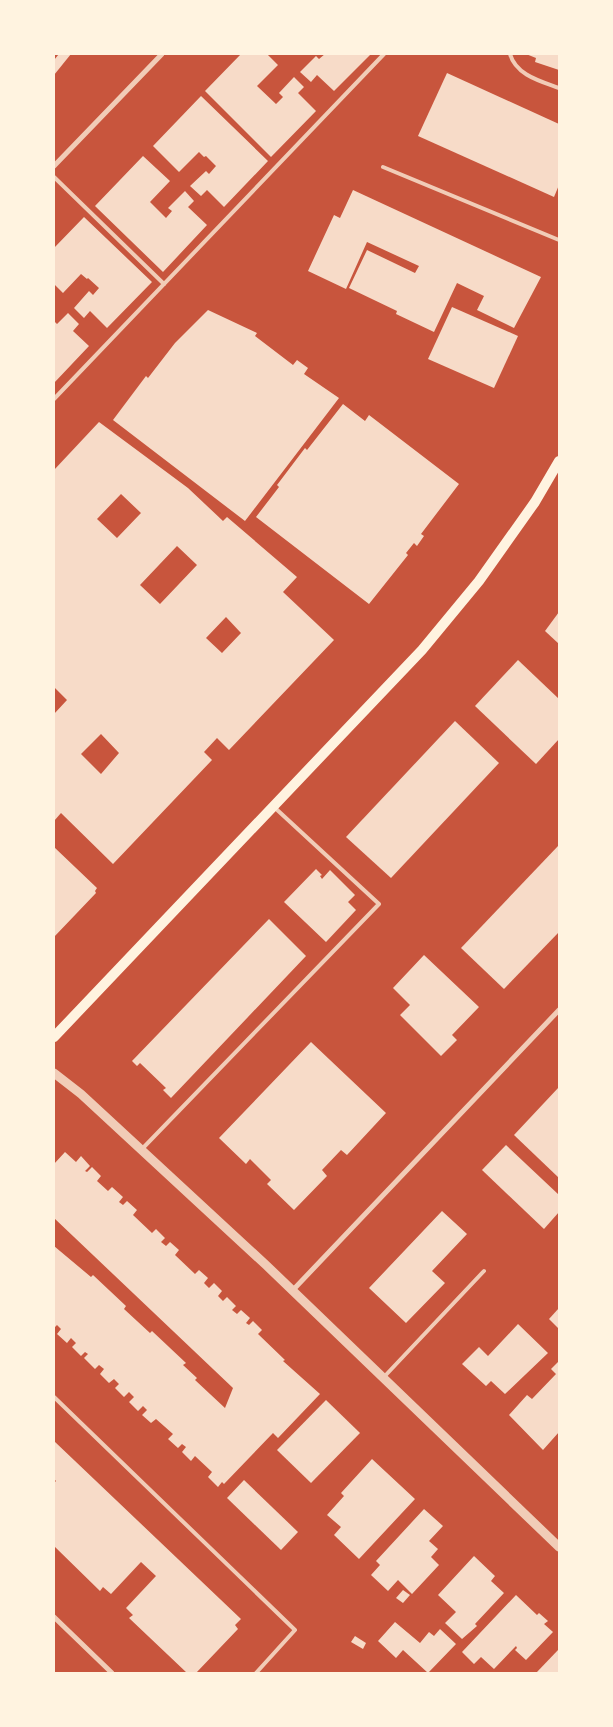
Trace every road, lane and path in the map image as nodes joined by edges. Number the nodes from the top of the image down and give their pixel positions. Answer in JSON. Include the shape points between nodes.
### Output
{"nodes":[{"id":1,"x":162,"y":54,"type":"edge"},
{"id":2,"x":384,"y":54,"type":"edge"},
{"id":3,"x":510,"y":54,"type":"edge"},
{"id":4,"x":559,"y":88,"type":"edge"},
{"id":5,"x":54,"y":166,"type":"edge"},
{"id":6,"x":383,"y":167,"type":"dead end"},
{"id":7,"x":54,"y":177,"type":"edge"},
{"id":8,"x":559,"y":240,"type":"edge"},
{"id":9,"x":164,"y":284,"type":"junction"},
{"id":10,"x":54,"y":399,"type":"edge"},
{"id":11,"x":559,"y":461,"type":"edge"},
{"id":12,"x":273,"y":807,"type":"junction"},
{"id":13,"x":559,"y":1010,"type":"edge"},
{"id":14,"x":54,"y":1037,"type":"edge"},
{"id":15,"x":54,"y":1073,"type":"edge"},
{"id":16,"x":141,"y":1150,"type":"junction"},
{"id":17,"x":484,"y":1271,"type":"dead end"},
{"id":18,"x":293,"y":1290,"type":"junction"},
{"id":19,"x":383,"y":1378,"type":"junction"},
{"id":20,"x":54,"y":1397,"type":"edge"},
{"id":21,"x":559,"y":1547,"type":"edge"},
{"id":22,"x":54,"y":1617,"type":"edge"},
{"id":23,"x":112,"y":1673,"type":"edge"},
{"id":24,"x":256,"y":1673,"type":"edge"}],
"edges":[{"from":1,"to":5,"type":"street"},
{"from":2,"to":9,"type":"lane"},
{"from":3,"to":4,"type":"lane","via":[[513,64],[533,79]]},
{"from":6,"to":8,"type":"lane"},
{"from":7,"to":9,"type":"lane"},
{"from":9,"to":10,"type":"lane"},
{"from":11,"to":12,"type":"main road","via":[[535,502],[473,589],[422,650]]},
{"from":12,"to":14,"type":"main road"},
{"from":12,"to":16,"type":"lane","via":[[379,904]]},
{"from":13,"to":18,"type":"street"},
{"from":15,"to":16,"type":"street"},
{"from":16,"to":18,"type":"street"},
{"from":17,"to":19,"type":"lane"},
{"from":18,"to":19,"type":"street"},
{"from":19,"to":21,"type":"street"},
{"from":20,"to":24,"type":"lane","via":[[295,1630]]},
{"from":22,"to":23,"type":"street"}]}
